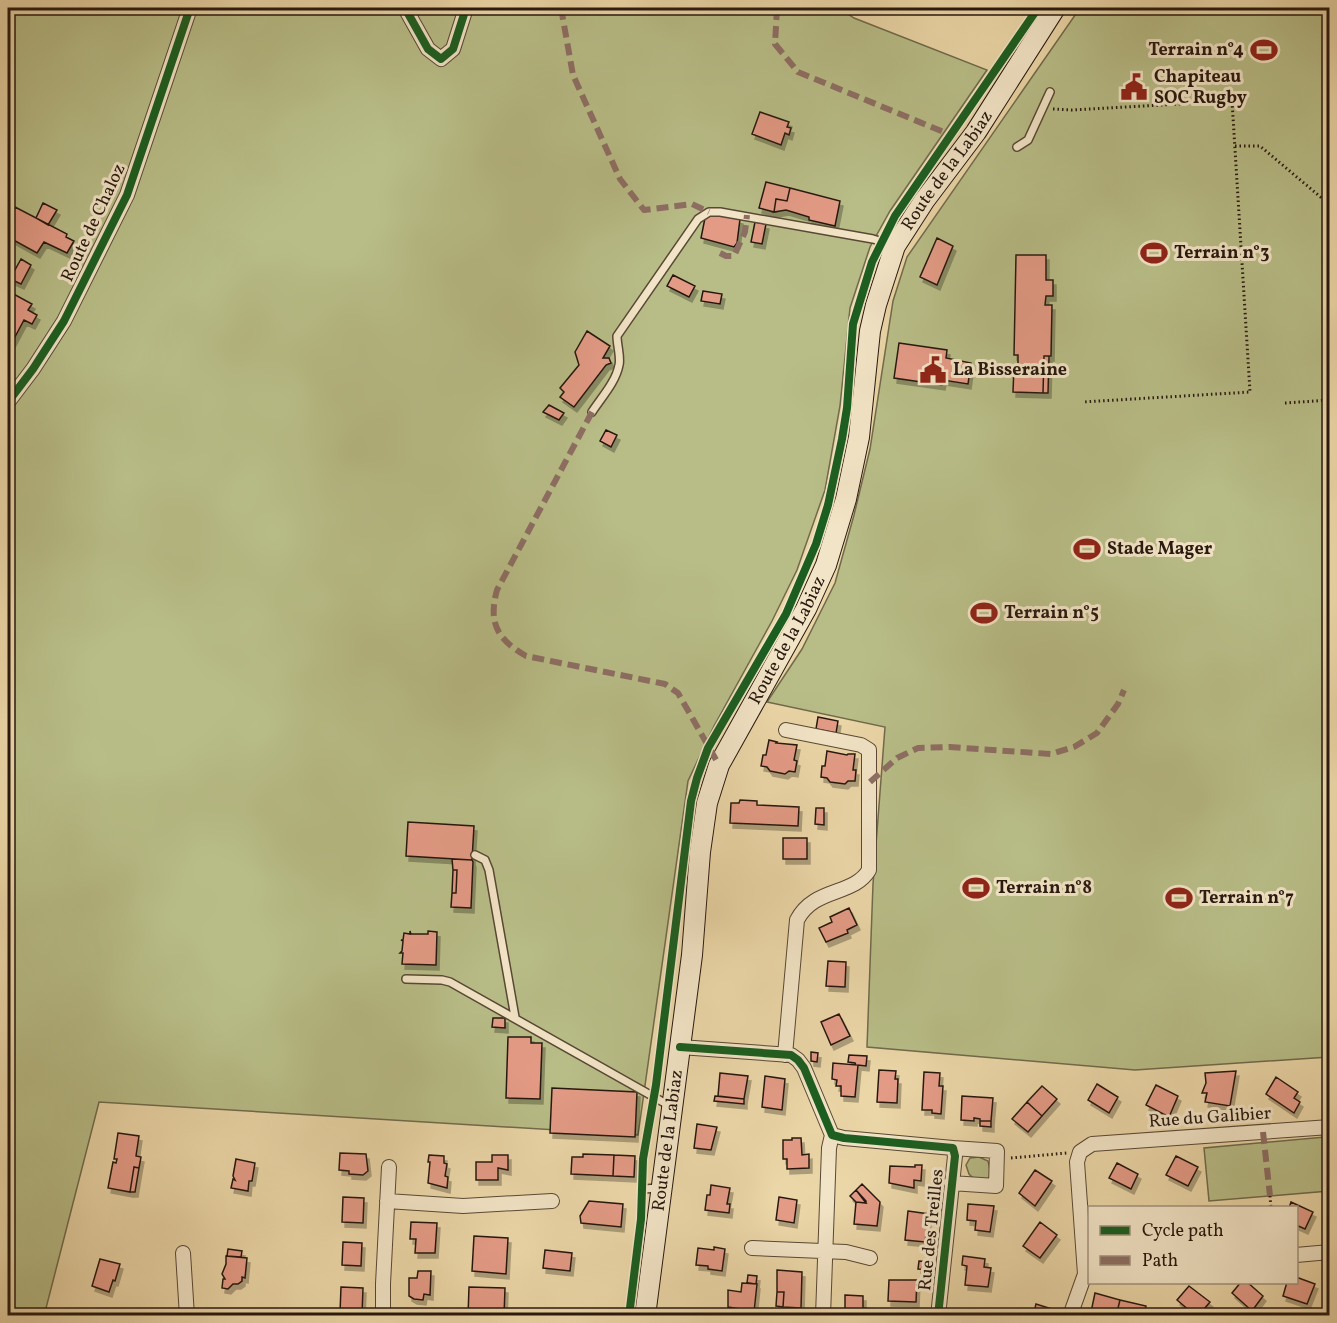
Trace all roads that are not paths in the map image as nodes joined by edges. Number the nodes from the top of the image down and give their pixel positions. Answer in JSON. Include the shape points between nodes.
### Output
{"nodes":[{"id":1,"x":190,"y":8,"type":"edge"},
{"id":2,"x":405,"y":8,"type":"edge"},
{"id":3,"x":466,"y":8,"type":"edge"},
{"id":4,"x":1055,"y":8,"type":"edge"},
{"id":5,"x":1050,"y":92,"type":"dead end"},
{"id":6,"x":1017,"y":147,"type":"dead end"},
{"id":7,"x":895,"y":246,"type":"junction"},
{"id":8,"x":8,"y":402,"type":"edge"},
{"id":9,"x":592,"y":412,"type":"dead end"},
{"id":10,"x":786,"y":730,"type":"dead end"},
{"id":11,"x":475,"y":855,"type":"dead end"},
{"id":12,"x":405,"y":979,"type":"dead end"},
{"id":13,"x":515,"y":1017,"type":"junction"},
{"id":14,"x":680,"y":1047,"type":"junction"},
{"id":15,"x":785,"y":1055,"type":"junction"},
{"id":16,"x":672,"y":1107,"type":"junction"},
{"id":17,"x":1329,"y":1127,"type":"edge"},
{"id":18,"x":832,"y":1136,"type":"junction"},
{"id":19,"x":953,"y":1148,"type":"junction"},
{"id":20,"x":389,"y":1167,"type":"dead end"},
{"id":21,"x":951,"y":1183,"type":"junction"},
{"id":22,"x":387,"y":1201,"type":"junction"},
{"id":23,"x":552,"y":1201,"type":"dead end"},
{"id":24,"x":752,"y":1248,"type":"dead end"},
{"id":25,"x":825,"y":1251,"type":"junction"},
{"id":26,"x":1329,"y":1252,"type":"edge"},
{"id":27,"x":183,"y":1253,"type":"dead end"},
{"id":28,"x":1298,"y":1255,"type":"edge"},
{"id":29,"x":870,"y":1258,"type":"dead end"},
{"id":30,"x":1087,"y":1274,"type":"edge"},
{"id":31,"x":187,"y":1316,"type":"edge"},
{"id":32,"x":383,"y":1316,"type":"edge"},
{"id":33,"x":645,"y":1316,"type":"edge"},
{"id":34,"x":823,"y":1316,"type":"edge"},
{"id":35,"x":938,"y":1316,"type":"edge"},
{"id":36,"x":1070,"y":1316,"type":"edge"}],
"edges":[{"from":1,"to":8,"type":"street","name":"Route de Chaloz","via":[[126,195],[64,321]]},
{"from":2,"to":3,"type":"street","via":[[428,49],[441,59],[453,49]]},
{"from":4,"to":7,"type":"main road","name":"Route de la Labiaz","via":[[976,132]]},
{"from":5,"to":6,"type":"lane","via":[[1028,140]]},
{"from":7,"to":9,"type":"lane","via":[[747,215],[709,212],[698,219],[617,336],[620,363],[615,378]]},
{"from":7,"to":14,"type":"main road","name":"Route de la Labiaz","via":[[870,331],[859,437],[826,565],[806,609],[719,765],[707,803]]},
{"from":10,"to":15,"type":"street","via":[[869,750],[870,817],[866,876],[810,902],[797,920]]},
{"from":11,"to":13,"type":"lane","via":[[485,860],[489,870]]},
{"from":12,"to":13,"type":"lane","via":[[450,982]]},
{"from":13,"to":16,"type":"lane"},
{"from":14,"to":15,"type":"street"},
{"from":14,"to":16,"type":"main road","name":"Route de la Labiaz"},
{"from":15,"to":18,"type":"street","via":[[798,1060],[804,1068]]},
{"from":16,"to":33,"type":"main road","name":"Route de la Labiaz","via":[[652,1189]]},
{"from":17,"to":30,"type":"street","name":"Rue du Galibier","via":[[1092,1144],[1080,1152],[1077,1162]]},
{"from":18,"to":19,"type":"street","name":"Rue des Treilles"},
{"from":18,"to":25,"type":"street"},
{"from":19,"to":21,"type":"street","name":"Rue des Treilles"},
{"from":19,"to":21,"type":"street","name":"Rue des Treilles","via":[[997,1151],[996,1186]]},
{"from":20,"to":22,"type":"street"},
{"from":21,"to":35,"type":"street","name":"Rue des Treilles"},
{"from":22,"to":23,"type":"street","via":[[463,1206]]},
{"from":22,"to":32,"type":"street"},
{"from":24,"to":25,"type":"street"},
{"from":25,"to":29,"type":"street","via":[[846,1251]]},
{"from":25,"to":34,"type":"street"},
{"from":26,"to":28,"type":"street"},
{"from":27,"to":31,"type":"street"},
{"from":30,"to":36,"type":"street"}]}
